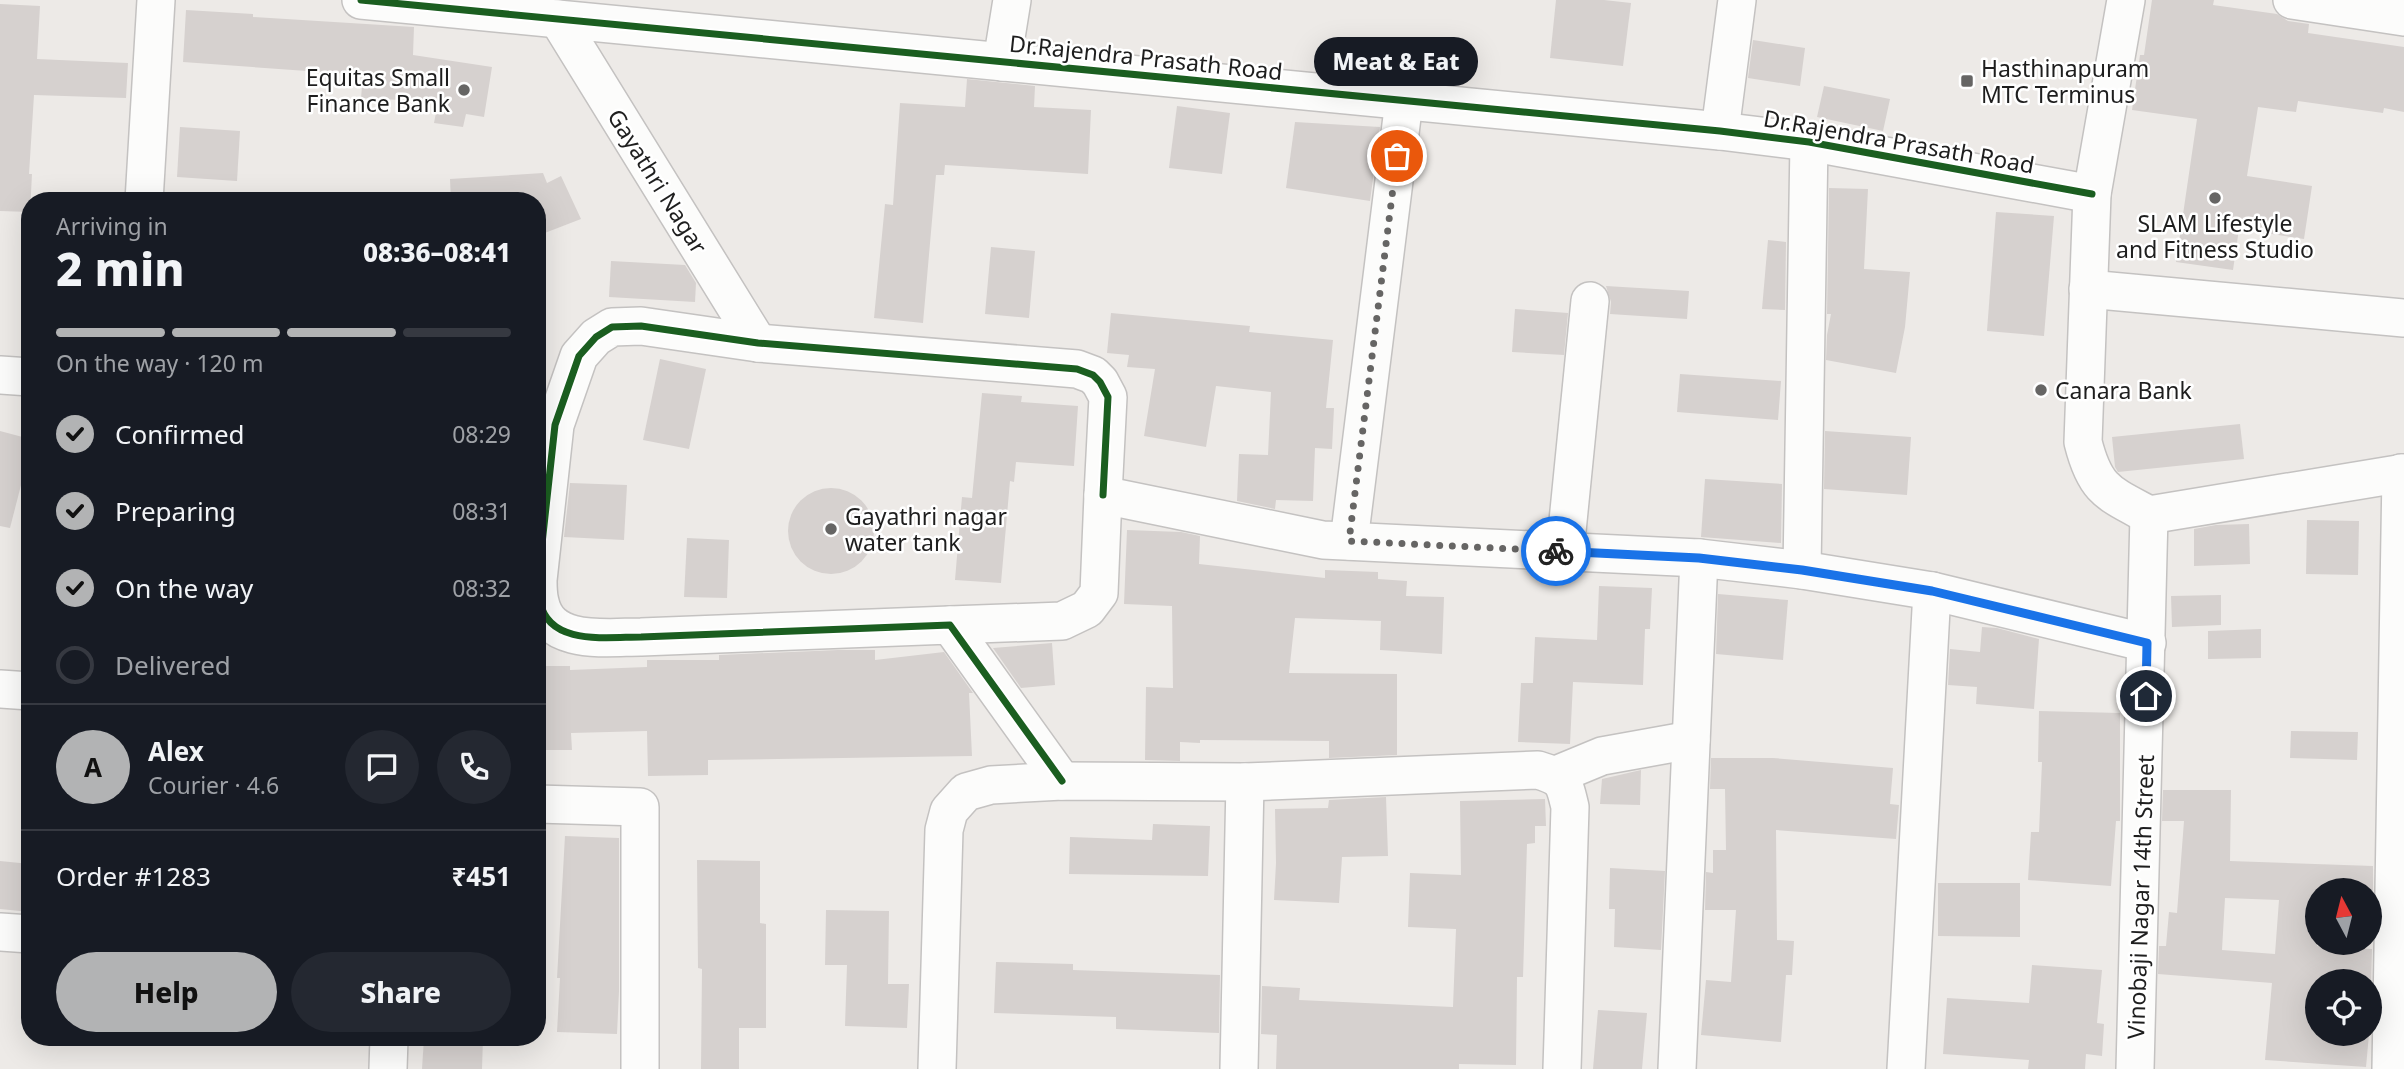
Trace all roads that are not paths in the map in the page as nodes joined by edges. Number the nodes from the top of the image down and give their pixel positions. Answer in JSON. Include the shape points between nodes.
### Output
{"nodes":[{"id":1,"x":156,"y":0,"type":"edge"},
{"id":2,"x":361,"y":0,"type":"edge"},
{"id":3,"x":1012,"y":0,"type":"edge"},
{"id":4,"x":1737,"y":0,"type":"edge"},
{"id":5,"x":2126,"y":0,"type":"edge"},
{"id":6,"x":2292,"y":0,"type":"edge"},
{"id":7,"x":2404,"y":17,"type":"edge"},
{"id":8,"x":558,"y":19,"type":"junction"},
{"id":9,"x":1002,"y":62,"type":"junction"},
{"id":10,"x":1404,"y":101,"type":"junction"},
{"id":11,"x":1720,"y":131,"type":"junction"},
{"id":12,"x":1809,"y":142,"type":"junction"},
{"id":13,"x":145,"y":192,"type":"edge"},
{"id":14,"x":2092,"y":194,"type":"junction"},
{"id":15,"x":2088,"y":289,"type":"junction"},
{"id":16,"x":1590,"y":301,"type":"dead end"},
{"id":17,"x":2404,"y":318,"type":"edge"},
{"id":18,"x":758,"y":343,"type":"junction"},
{"id":19,"x":0,"y":375,"type":"edge"},
{"id":20,"x":21,"y":376,"type":"edge"},
{"id":21,"x":546,"y":424,"type":"edge"},
{"id":22,"x":2402,"y":473,"type":"edge"},
{"id":23,"x":1103,"y":495,"type":"junction"},
{"id":24,"x":2149,"y":515,"type":"junction"},
{"id":25,"x":1349,"y":541,"type":"junction"},
{"id":26,"x":1565,"y":551,"type":"junction"},
{"id":27,"x":1699,"y":558,"type":"junction"},
{"id":28,"x":1802,"y":570,"type":"junction"},
{"id":29,"x":1932,"y":591,"type":"junction"},
{"id":30,"x":546,"y":616,"type":"edge"},
{"id":31,"x":950,"y":625,"type":"junction"},
{"id":32,"x":2147,"y":643,"type":"junction"},
{"id":33,"x":0,"y":689,"type":"edge"},
{"id":34,"x":21,"y":690,"type":"edge"},
{"id":35,"x":1691,"y":740,"type":"junction"},
{"id":36,"x":1556,"y":775,"type":"junction"},
{"id":37,"x":1062,"y":781,"type":"junction"},
{"id":38,"x":1245,"y":782,"type":"junction"},
{"id":39,"x":546,"y":804,"type":"edge"},
{"id":40,"x":0,"y":932,"type":"edge"},
{"id":41,"x":21,"y":933,"type":"edge"},
{"id":42,"x":389,"y":1046,"type":"edge"},
{"id":43,"x":388,"y":1069,"type":"edge"},
{"id":44,"x":640,"y":1069,"type":"edge"},
{"id":45,"x":937,"y":1069,"type":"edge"},
{"id":46,"x":1238,"y":1069,"type":"edge"},
{"id":47,"x":1562,"y":1069,"type":"edge"},
{"id":48,"x":1677,"y":1069,"type":"edge"},
{"id":49,"x":1906,"y":1069,"type":"edge"},
{"id":50,"x":2135,"y":1069,"type":"edge"},
{"id":51,"x":2391,"y":1069,"type":"edge"}],
"edges":[{"from":1,"to":13,"type":"street"},
{"from":2,"to":8,"type":"street","name":"Dr.Rajendra Prasath Road"},
{"from":3,"to":9,"type":"street"},
{"from":4,"to":11,"type":"street"},
{"from":5,"to":14,"type":"street"},
{"from":6,"to":7,"type":"street"},
{"from":8,"to":9,"type":"street","name":"Dr.Rajendra Prasath Road"},
{"from":8,"to":18,"type":"street","name":"Gayathri Nagar"},
{"from":9,"to":10,"type":"street","name":"Dr.Rajendra Prasath Road"},
{"from":10,"to":11,"type":"street","name":"Dr.Rajendra Prasath Road"},
{"from":10,"to":25,"type":"street"},
{"from":11,"to":12,"type":"street","name":"Dr.Rajendra Prasath Road"},
{"from":12,"to":14,"type":"street","name":"Dr.Rajendra Prasath Road"},
{"from":12,"to":28,"type":"street"},
{"from":14,"to":15,"type":"street"},
{"from":15,"to":17,"type":"street"},
{"from":15,"to":24,"type":"street","via":[[2083,442],[2089,466],[2107,493]]},
{"from":16,"to":26,"type":"street"},
{"from":18,"to":21,"type":"street","via":[[641,326],[612,327],[579,356]]},
{"from":18,"to":23,"type":"street","via":[[1077,369],[1093,375],[1108,397]]},
{"from":19,"to":20,"type":"street"},
{"from":22,"to":24,"type":"street"},
{"from":22,"to":51,"type":"street"},
{"from":23,"to":25,"type":"street","via":[[1323,540]]},
{"from":23,"to":31,"type":"street","via":[[1099,593],[1087,609],[1062,621]]},
{"from":24,"to":32,"type":"street","name":"Vinobaji Nagar 14th Street"},
{"from":25,"to":26,"type":"street"},
{"from":26,"to":27,"type":"street"},
{"from":27,"to":28,"type":"street"},
{"from":27,"to":35,"type":"street"},
{"from":28,"to":29,"type":"street"},
{"from":29,"to":32,"type":"street"},
{"from":29,"to":49,"type":"street"},
{"from":30,"to":31,"type":"street","via":[[564,633],[590,637]]},
{"from":31,"to":37,"type":"street"},
{"from":32,"to":50,"type":"street","name":"Vinobaji Nagar 14th Street"},
{"from":33,"to":34,"type":"street"},
{"from":35,"to":36,"type":"street","via":[[1602,756]]},
{"from":35,"to":48,"type":"street"},
{"from":36,"to":38,"type":"street","via":[[1538,770]]},
{"from":36,"to":47,"type":"street","via":[[1565,784],[1570,807]]},
{"from":37,"to":38,"type":"street"},
{"from":37,"to":45,"type":"street","via":[[991,785],[965,792],[949,811],[944,830]]},
{"from":38,"to":46,"type":"street"},
{"from":39,"to":44,"type":"street","via":[[640,807]]},
{"from":40,"to":41,"type":"street"},
{"from":42,"to":43,"type":"street"}]}
